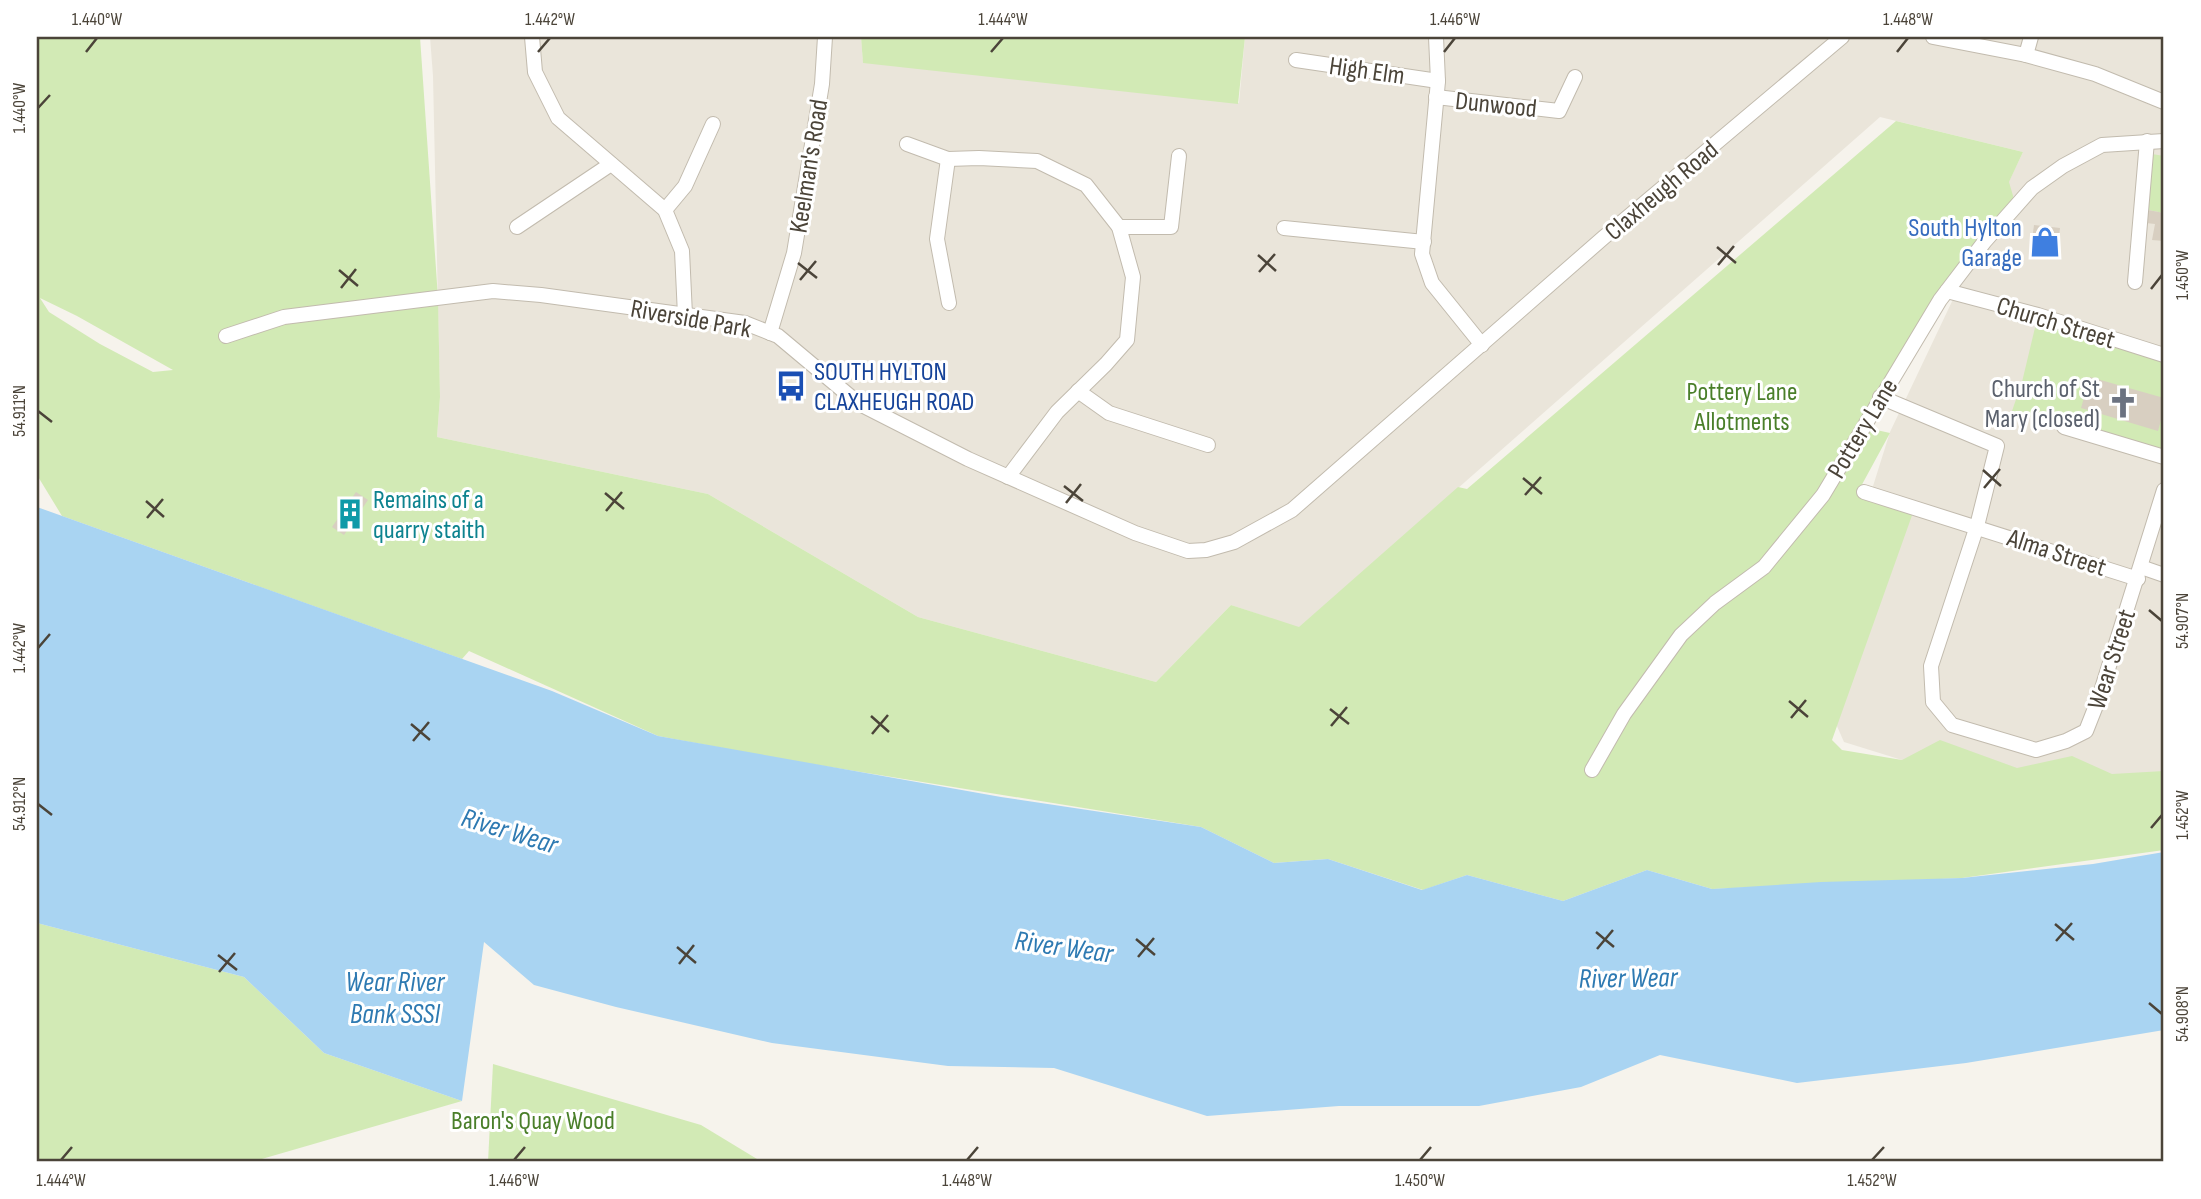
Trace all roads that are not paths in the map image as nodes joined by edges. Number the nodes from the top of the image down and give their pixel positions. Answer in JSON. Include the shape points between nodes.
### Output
{"nodes":[{"id":1,"x":532,"y":37,"type":"edge"},
{"id":2,"x":825,"y":37,"type":"edge"},
{"id":3,"x":1436,"y":37,"type":"edge"},
{"id":4,"x":1842,"y":37,"type":"edge"},
{"id":5,"x":1933,"y":37,"type":"edge"},
{"id":6,"x":2031,"y":37,"type":"edge"},
{"id":7,"x":2026,"y":55,"type":"junction"},
{"id":8,"x":1296,"y":60,"type":"dead end"},
{"id":9,"x":1575,"y":77,"type":"dead end"},
{"id":10,"x":1438,"y":81,"type":"junction"},
{"id":11,"x":1436,"y":97,"type":"junction"},
{"id":12,"x":2164,"y":102,"type":"edge"},
{"id":13,"x":713,"y":124,"type":"dead end"},
{"id":14,"x":2147,"y":141,"type":"junction"},
{"id":15,"x":2164,"y":141,"type":"edge"},
{"id":16,"x":907,"y":144,"type":"dead end"},
{"id":17,"x":1179,"y":156,"type":"dead end"},
{"id":18,"x":948,"y":159,"type":"junction"},
{"id":19,"x":611,"y":164,"type":"junction"},
{"id":20,"x":665,"y":210,"type":"junction"},
{"id":21,"x":517,"y":227,"type":"dead end"},
{"id":22,"x":1119,"y":227,"type":"junction"},
{"id":23,"x":1284,"y":228,"type":"dead end"},
{"id":24,"x":1424,"y":242,"type":"junction"},
{"id":25,"x":2135,"y":282,"type":"dead end"},
{"id":26,"x":1947,"y":291,"type":"junction"},
{"id":27,"x":949,"y":303,"type":"dead end"},
{"id":28,"x":685,"y":314,"type":"junction"},
{"id":29,"x":770,"y":333,"type":"junction"},
{"id":30,"x":226,"y":336,"type":"dead end"},
{"id":31,"x":1482,"y":345,"type":"junction"},
{"id":32,"x":2164,"y":355,"type":"edge"},
{"id":33,"x":1078,"y":391,"type":"junction"},
{"id":34,"x":1880,"y":397,"type":"junction"},
{"id":35,"x":2064,"y":427,"type":"dead end"},
{"id":36,"x":1208,"y":445,"type":"dead end"},
{"id":37,"x":2164,"y":457,"type":"edge"},
{"id":38,"x":1008,"y":477,"type":"junction"},
{"id":39,"x":2164,"y":489,"type":"edge"},
{"id":40,"x":1864,"y":492,"type":"dead end"},
{"id":41,"x":1977,"y":526,"type":"junction"},
{"id":42,"x":1188,"y":551,"type":"joint"},
{"id":43,"x":2139,"y":573,"type":"junction"},
{"id":44,"x":2164,"y":575,"type":"edge"},
{"id":45,"x":1592,"y":770,"type":"dead end"}],
"edges":[{"from":1,"to":19,"type":"street","via":[[536,72],[558,118]]},
{"from":2,"to":29,"type":"street","name":"Keelman's Road","via":[[822,84],[794,253]]},
{"from":3,"to":10,"type":"street"},
{"from":4,"to":31,"type":"street","name":"Claxheugh Road"},
{"from":5,"to":7,"type":"street"},
{"from":6,"to":7,"type":"street"},
{"from":7,"to":12,"type":"street","via":[[2095,74]]},
{"from":8,"to":10,"type":"street","name":"High Elm"},
{"from":9,"to":11,"type":"street","name":"Dunwood","via":[[1559,111]]},
{"from":10,"to":11,"type":"street"},
{"from":11,"to":24,"type":"street"},
{"from":13,"to":20,"type":"street","via":[[685,186]]},
{"from":14,"to":15,"type":"street","name":"Pottery Lane"},
{"from":14,"to":25,"type":"street"},
{"from":14,"to":26,"type":"street","name":"Pottery Lane","via":[[2102,145],[2032,188]]},
{"from":16,"to":18,"type":"street"},
{"from":17,"to":22,"type":"street","via":[[1171,227]]},
{"from":18,"to":22,"type":"street","via":[[1037,161],[1086,185]]},
{"from":18,"to":27,"type":"street","via":[[937,239]]},
{"from":19,"to":20,"type":"street"},
{"from":19,"to":21,"type":"street"},
{"from":20,"to":28,"type":"street","via":[[682,251]]},
{"from":22,"to":33,"type":"street","via":[[1133,278],[1127,340]]},
{"from":23,"to":24,"type":"street"},
{"from":24,"to":31,"type":"street","via":[[1422,254],[1432,283]]},
{"from":26,"to":32,"type":"street","name":"Church Street"},
{"from":26,"to":34,"type":"street","name":"Pottery Lane"},
{"from":28,"to":29,"type":"street","name":"Riverside Park","via":[[745,323]]},
{"from":28,"to":30,"type":"street","name":"Riverside Park","via":[[493,291],[284,317]]},
{"from":29,"to":38,"type":"street","name":"Riverside Park","via":[[858,403]]},
{"from":31,"to":42,"type":"street","name":"Claxheugh Road","via":[[1292,510],[1234,542]]},
{"from":33,"to":36,"type":"street","via":[[1109,413]]},
{"from":33,"to":38,"type":"street","via":[[1056,412]]},
{"from":34,"to":41,"type":"street","name":"Wear Street","via":[[1997,446]]},
{"from":34,"to":45,"type":"street","name":"Pottery Lane","via":[[1823,495],[1764,567],[1681,635],[1624,714]]},
{"from":35,"to":37,"type":"street"},
{"from":38,"to":42,"type":"street","name":"Riverside Park","via":[[1135,533]]},
{"from":39,"to":43,"type":"street","name":"Wear Street"},
{"from":40,"to":41,"type":"street","name":"Alma Street"},
{"from":41,"to":43,"type":"street","name":"Alma Street"},
{"from":41,"to":43,"type":"street","name":"Wear Street","via":[[1931,667],[1933,702],[1952,725],[2036,750],[2086,731]]},
{"from":43,"to":44,"type":"street","name":"Alma Street"}]}
